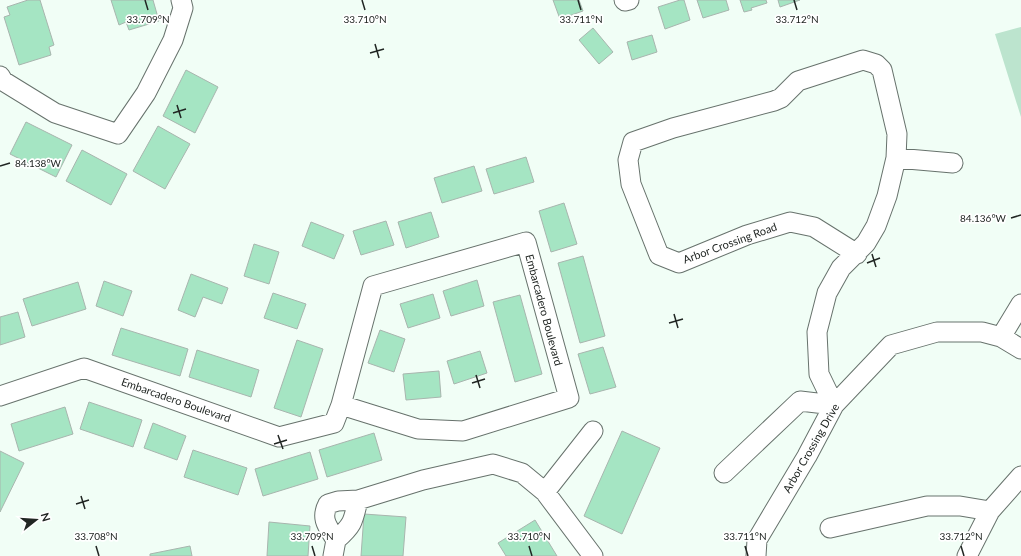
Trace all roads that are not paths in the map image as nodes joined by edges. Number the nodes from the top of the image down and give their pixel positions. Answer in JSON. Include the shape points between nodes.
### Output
{"nodes":[{"id":1,"x":181,"y":0,"type":"edge"},
{"id":2,"x":624,"y":0,"type":"edge"},
{"id":3,"x":629,"y":0,"type":"edge"},
{"id":4,"x":0,"y":76,"type":"edge"},
{"id":5,"x":896,"y":158,"type":"junction"},
{"id":6,"x":953,"y":164,"type":"dead end"},
{"id":7,"x":856,"y":254,"type":"junction"},
{"id":8,"x":1021,"y":304,"type":"edge"},
{"id":9,"x":1000,"y":337,"type":"junction"},
{"id":10,"x":1021,"y":349,"type":"edge"},
{"id":11,"x":0,"y":396,"type":"edge"},
{"id":12,"x":341,"y":405,"type":"junction"},
{"id":13,"x":834,"y":405,"type":"junction"},
{"id":14,"x":593,"y":431,"type":"dead end"},
{"id":15,"x":724,"y":473,"type":"dead end"},
{"id":16,"x":1021,"y":476,"type":"edge"},
{"id":17,"x":545,"y":492,"type":"junction"},
{"id":18,"x":358,"y":500,"type":"junction"},
{"id":19,"x":990,"y":511,"type":"junction"},
{"id":20,"x":830,"y":528,"type":"dead end"},
{"id":21,"x":335,"y":548,"type":"edge"},
{"id":22,"x":593,"y":556,"type":"edge"},
{"id":23,"x":756,"y":556,"type":"edge"},
{"id":24,"x":967,"y":556,"type":"edge"}],
"edges":[{"from":1,"to":4,"type":"street","via":[[183,8],[173,40],[146,94],[118,134],[55,113],[3,81]]},
{"from":2,"to":3,"type":"street"},
{"from":5,"to":6,"type":"street"},
{"from":5,"to":7,"type":"street","name":"Arbor Crossing Road","via":[[887,196],[876,226]]},
{"from":5,"to":7,"type":"street","name":"Arbor Crossing Road","via":[[897,134],[882,70],[876,64],[863,60],[798,81],[781,98],[774,101],[673,128],[633,142],[628,160],[631,184],[659,255],[679,262],[747,235],[790,222],[814,227]]},
{"from":7,"to":13,"type":"street","via":[[841,268],[827,293],[817,332],[819,374]]},
{"from":8,"to":9,"type":"street"},
{"from":9,"to":10,"type":"street","name":"Arbor Crossing Drive"},
{"from":9,"to":13,"type":"street","name":"Arbor Crossing Drive","via":[[982,332],[936,332],[890,345]]},
{"from":11,"to":12,"type":"street","name":"Embarcadero Boulevard","via":[[84,368],[279,437],[334,423]]},
{"from":12,"to":12,"type":"street","name":"Embarcadero Boulevard","via":[[418,429],[463,431],[569,398],[526,242],[373,286]]},
{"from":13,"to":15,"type":"street","via":[[800,401]]},
{"from":13,"to":23,"type":"street","name":"Arbor Crossing Drive","via":[[757,540]]},
{"from":14,"to":17,"type":"street"},
{"from":16,"to":19,"type":"street"},
{"from":17,"to":18,"type":"street","via":[[522,473],[494,464],[423,480]]},
{"from":17,"to":22,"type":"street"},
{"from":18,"to":21,"type":"street","via":[[354,518]]},
{"from":18,"to":21,"type":"street","via":[[328,504],[324,511],[324,521]]},
{"from":19,"to":20,"type":"street","via":[[960,506],[927,506]]},
{"from":19,"to":24,"type":"street"}]}
